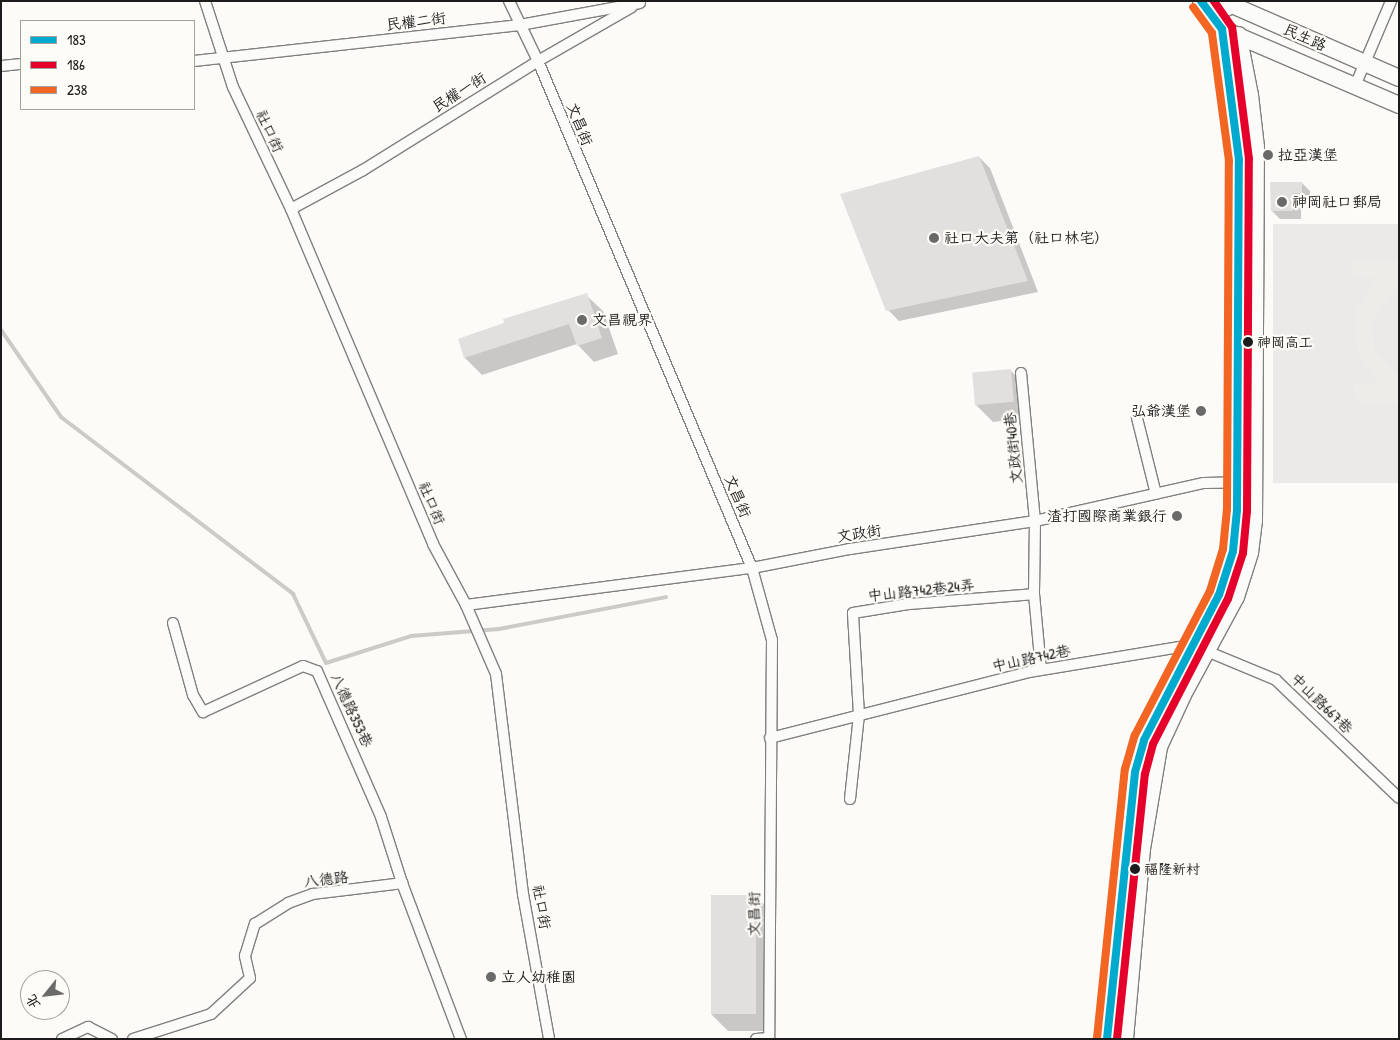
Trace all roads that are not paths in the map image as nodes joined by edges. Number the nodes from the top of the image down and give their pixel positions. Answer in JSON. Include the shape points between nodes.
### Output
{"nodes":[{"id":1,"x":205,"y":1,"type":"edge"},
{"id":2,"x":509,"y":1,"type":"edge"},
{"id":3,"x":1201,"y":1,"type":"edge"},
{"id":4,"x":1391,"y":1,"type":"edge"},
{"id":5,"x":642,"y":2,"type":"edge"},
{"id":6,"x":1230,"y":3,"type":"edge"},
{"id":7,"x":1212,"y":15,"type":"junction"},
{"id":8,"x":520,"y":25,"type":"junction"},
{"id":9,"x":1222,"y":29,"type":"junction"},
{"id":10,"x":1239,"y":34,"type":"junction"},
{"id":11,"x":223,"y":58,"type":"junction"},
{"id":12,"x":195,"y":60,"type":"edge"},
{"id":13,"x":538,"y":61,"type":"junction"},
{"id":14,"x":1364,"y":63,"type":"junction"},
{"id":15,"x":20,"y":64,"type":"edge"},
{"id":16,"x":1,"y":66,"type":"edge"},
{"id":17,"x":1399,"y":78,"type":"edge"},
{"id":18,"x":1355,"y":86,"type":"junction"},
{"id":19,"x":1399,"y":105,"type":"edge"},
{"id":20,"x":290,"y":209,"type":"junction"},
{"id":21,"x":1021,"y":373,"type":"dead end"},
{"id":22,"x":1137,"y":418,"type":"dead end"},
{"id":23,"x":1236,"y":482,"type":"junction"},
{"id":24,"x":1255,"y":482,"type":"junction"},
{"id":25,"x":1156,"y":494,"type":"junction"},
{"id":26,"x":1035,"y":521,"type":"junction"},
{"id":27,"x":752,"y":568,"type":"junction"},
{"id":28,"x":1034,"y":594,"type":"junction"},
{"id":29,"x":466,"y":605,"type":"junction"},
{"id":30,"x":173,"y":623,"type":"dead end"},
{"id":31,"x":1192,"y":645,"type":"junction"},
{"id":32,"x":1211,"y":650,"type":"junction"},
{"id":33,"x":1041,"y":670,"type":"junction"},
{"id":34,"x":859,"y":715,"type":"junction"},
{"id":35,"x":770,"y":738,"type":"junction"},
{"id":36,"x":1399,"y":798,"type":"edge"},
{"id":37,"x":850,"y":799,"type":"dead end"},
{"id":38,"x":402,"y":883,"type":"junction"},
{"id":39,"x":770,"y":1038,"type":"edge"},
{"id":40,"x":62,"y":1039,"type":"edge"},
{"id":41,"x":112,"y":1039,"type":"edge"},
{"id":42,"x":134,"y":1039,"type":"edge"},
{"id":43,"x":461,"y":1039,"type":"edge"},
{"id":44,"x":549,"y":1039,"type":"edge"},
{"id":45,"x":756,"y":1039,"type":"edge"},
{"id":46,"x":1107,"y":1039,"type":"edge"},
{"id":47,"x":1126,"y":1039,"type":"edge"}],
"edges":[{"from":1,"to":11,"type":"street","name":"社口街"},
{"from":2,"to":8,"type":"street","name":"文昌街"},
{"from":3,"to":7,"type":"main road"},
{"from":4,"to":14,"type":"street"},
{"from":5,"to":8,"type":"street","name":"民權二街"},
{"from":5,"to":13,"type":"street","name":"民權一街"},
{"from":6,"to":7,"type":"main road"},
{"from":6,"to":10,"type":"main road"},
{"from":6,"to":14,"type":"main road","name":"民生路"},
{"from":7,"to":9,"type":"main road"},
{"from":8,"to":11,"type":"street","name":"民權二街"},
{"from":8,"to":13,"type":"street","name":"文昌街"},
{"from":9,"to":10,"type":"main road","name":"民生路"},
{"from":9,"to":23,"type":"street","via":[[1238,160]]},
{"from":10,"to":18,"type":"main road","name":"民生路"},
{"from":10,"to":24,"type":"street","via":[[1252,95],[1257,147]]},
{"from":11,"to":12,"type":"street","name":"民權二街"},
{"from":11,"to":20,"type":"street","name":"社口街","via":[[233,87]]},
{"from":13,"to":20,"type":"street","name":"民權一街","via":[[363,170]]},
{"from":13,"to":27,"type":"street","name":"文昌街"},
{"from":14,"to":17,"type":"main road","name":"民生路"},
{"from":14,"to":18,"type":"street"},
{"from":15,"to":16,"type":"street"},
{"from":18,"to":19,"type":"main road","name":"民生路"},
{"from":20,"to":29,"type":"street","name":"社口街","via":[[433,544]]},
{"from":21,"to":26,"type":"street","name":"文政街40巷"},
{"from":22,"to":25,"type":"street"},
{"from":23,"to":24,"type":"street","name":"文政街"},
{"from":23,"to":25,"type":"street","name":"文政街","via":[[1204,483]]},
{"from":23,"to":31,"type":"street","via":[[1233,551],[1218,596]]},
{"from":24,"to":32,"type":"street","via":[[1255,520],[1246,575]]},
{"from":25,"to":26,"type":"street","name":"文政街"},
{"from":26,"to":27,"type":"street","name":"文政街","via":[[850,549]]},
{"from":26,"to":28,"type":"street","name":"文政街40巷"},
{"from":27,"to":29,"type":"street","name":"文政街"},
{"from":27,"to":35,"type":"street","name":"文昌街","via":[[772,640]]},
{"from":28,"to":33,"type":"street","name":"文政街40巷"},
{"from":28,"to":34,"type":"street","name":"中山路742巷24弄","via":[[908,604],[852,613]]},
{"from":29,"to":44,"type":"street","name":"社口街","via":[[496,674],[523,894]]},
{"from":30,"to":38,"type":"street","name":"八德路353巷","via":[[193,695],[203,712],[303,666],[317,670],[374,800]]},
{"from":31,"to":32,"type":"street","name":"中山路742巷"},
{"from":31,"to":33,"type":"street","name":"中山路742巷"},
{"from":31,"to":46,"type":"street","via":[[1144,740],[1135,772]]},
{"from":32,"to":36,"type":"street","name":"中山路667巷","via":[[1276,680]]},
{"from":32,"to":47,"type":"street","via":[[1184,695],[1158,756],[1143,849]]},
{"from":33,"to":34,"type":"street","name":"中山路742巷"},
{"from":34,"to":35,"type":"street","name":"中山路742巷"},
{"from":34,"to":37,"type":"street"},
{"from":35,"to":39,"type":"street","name":"文昌街"},
{"from":38,"to":42,"type":"street","name":"八德路","via":[[313,894],[288,902],[255,924],[245,956],[250,978],[211,1014]]},
{"from":38,"to":43,"type":"street"},
{"from":39,"to":45,"type":"street"},
{"from":40,"to":41,"type":"street","via":[[88,1028]]}]}
